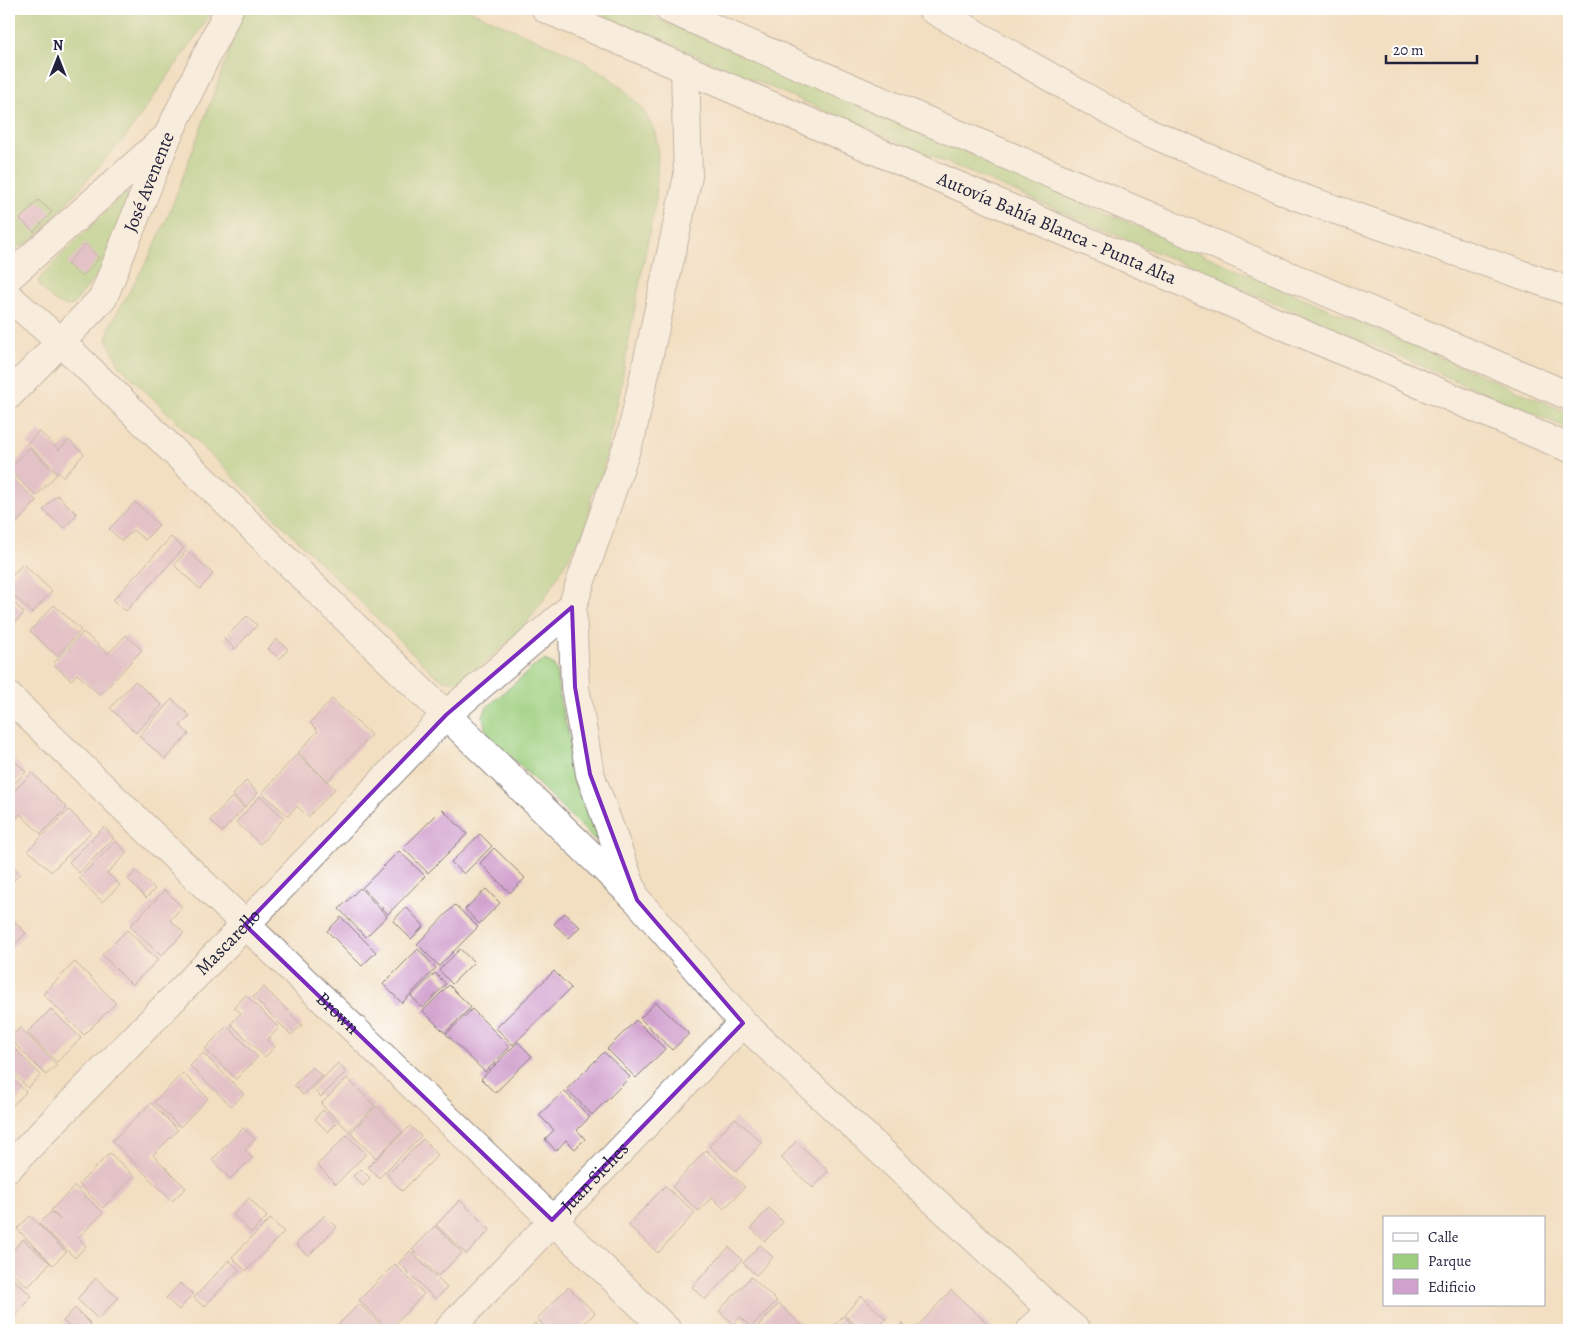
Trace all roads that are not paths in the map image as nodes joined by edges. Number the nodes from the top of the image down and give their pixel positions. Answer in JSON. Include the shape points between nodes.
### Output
{"nodes":[{"id":1,"x":229,"y":9,"type":"edge"},
{"id":2,"x":546,"y":9,"type":"edge"},
{"id":3,"x":669,"y":9,"type":"edge"},
{"id":4,"x":932,"y":9,"type":"edge"},
{"id":5,"x":685,"y":68,"type":"junction"},
{"id":6,"x":167,"y":136,"type":"junction"},
{"id":7,"x":9,"y":277,"type":"edge"},
{"id":8,"x":1569,"y":292,"type":"edge"},
{"id":9,"x":9,"y":297,"type":"edge"},
{"id":10,"x":61,"y":342,"type":"junction"},
{"id":11,"x":9,"y":395,"type":"edge"},
{"id":12,"x":1569,"y":396,"type":"edge"},
{"id":13,"x":1569,"y":448,"type":"edge"},
{"id":14,"x":572,"y":607,"type":"junction"},
{"id":15,"x":9,"y":696,"type":"edge"},
{"id":16,"x":446,"y":715,"type":"junction"},
{"id":17,"x":637,"y":900,"type":"junction"},
{"id":18,"x":244,"y":925,"type":"junction"},
{"id":19,"x":743,"y":1023,"type":"junction"},
{"id":20,"x":9,"y":1167,"type":"edge"},
{"id":21,"x":552,"y":1220,"type":"junction"},
{"id":22,"x":1052,"y":1310,"type":"junction"},
{"id":23,"x":448,"y":1330,"type":"edge"},
{"id":24,"x":667,"y":1330,"type":"edge"},
{"id":25,"x":1031,"y":1330,"type":"edge"},
{"id":26,"x":1076,"y":1330,"type":"edge"}],
"edges":[{"from":1,"to":6,"type":"street"},
{"from":2,"to":5,"type":"street","name":"Autovía Bahía Blanca - Punta Alta"},
{"from":3,"to":12,"type":"street"},
{"from":4,"to":8,"type":"street","via":[[1136,127],[1296,196]]},
{"from":5,"to":13,"type":"street","name":"Autovía Bahía Blanca - Punta Alta"},
{"from":5,"to":14,"type":"street","via":[[688,176],[632,432]]},
{"from":6,"to":7,"type":"street","name":"José Avenente"},
{"from":6,"to":10,"type":"street","name":"José Avenente","via":[[103,298]]},
{"from":9,"to":10,"type":"street"},
{"from":10,"to":11,"type":"street","name":"José Avenente"},
{"from":10,"to":16,"type":"street"},
{"from":14,"to":16,"type":"street","name":"Mascarello"},
{"from":14,"to":17,"type":"street","via":[[575,687],[590,774]]},
{"from":15,"to":18,"type":"street","name":"Brown"},
{"from":16,"to":17,"type":"street"},
{"from":16,"to":18,"type":"street","name":"Mascarello"},
{"from":17,"to":19,"type":"street"},
{"from":18,"to":20,"type":"street","name":"Mascarello"},
{"from":18,"to":21,"type":"street","name":"Brown"},
{"from":19,"to":21,"type":"street","name":"Juan Siches"},
{"from":19,"to":22,"type":"street"},
{"from":21,"to":23,"type":"street","name":"Juan Siches"},
{"from":21,"to":24,"type":"street","name":"Brown"},
{"from":22,"to":25,"type":"street"},
{"from":22,"to":26,"type":"street"}]}
